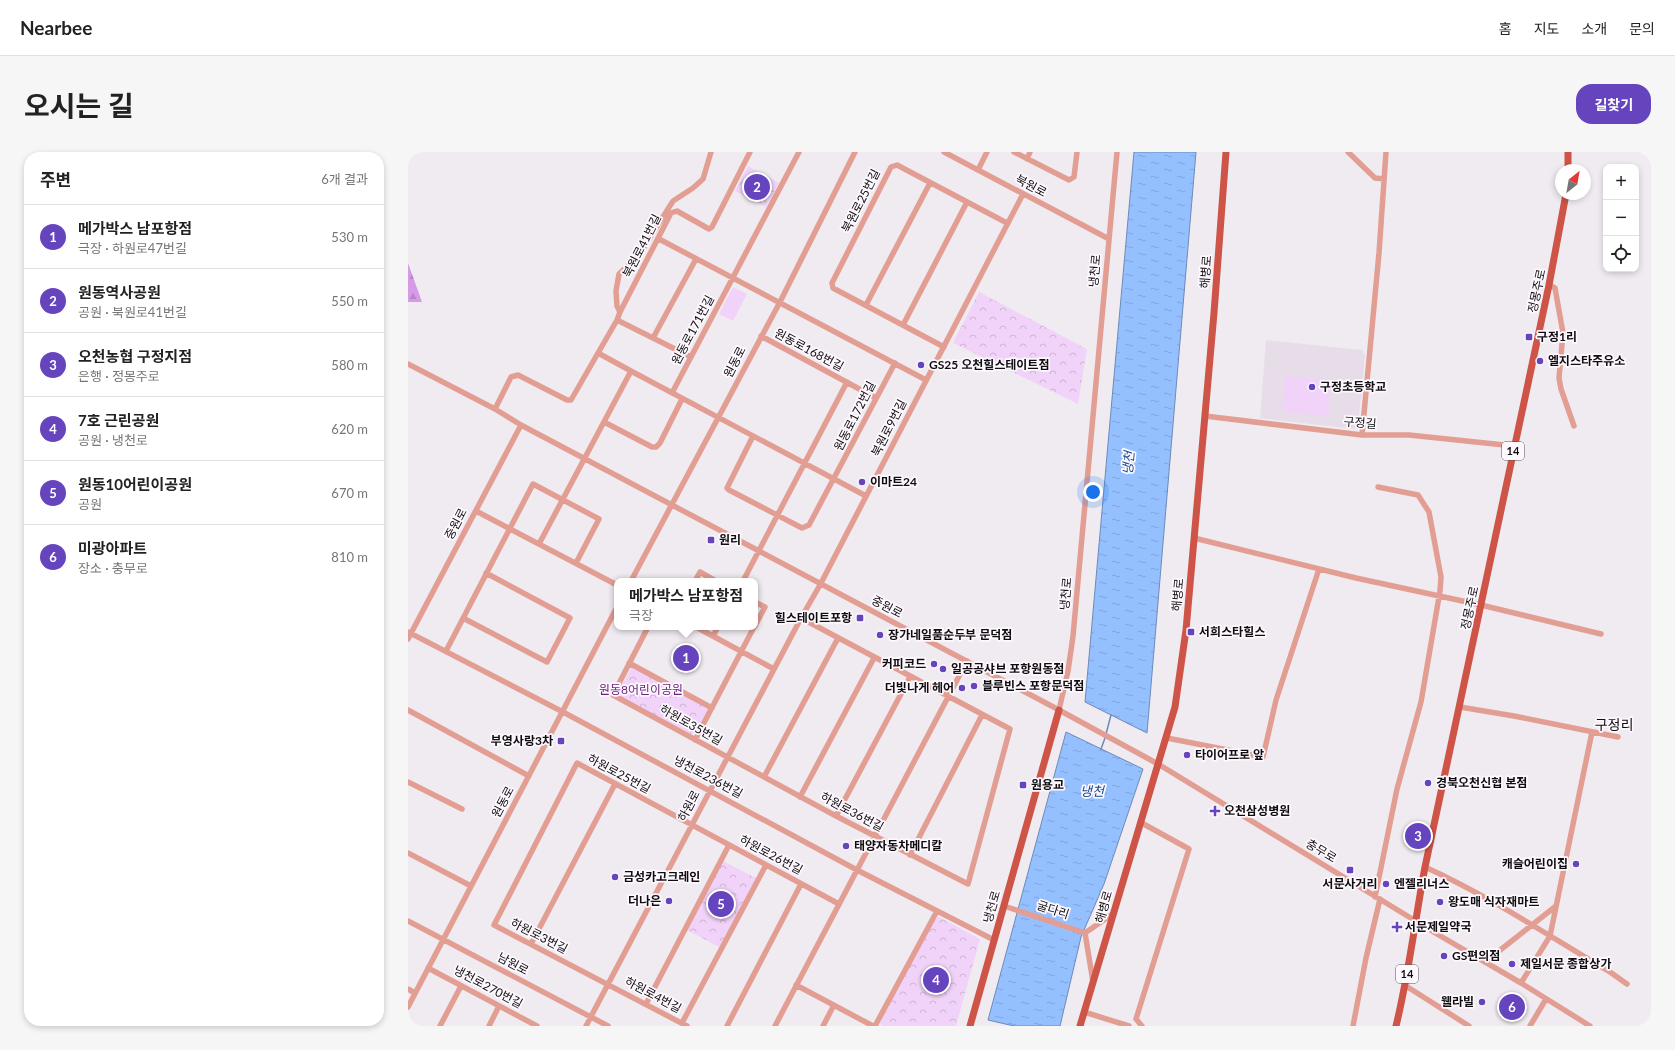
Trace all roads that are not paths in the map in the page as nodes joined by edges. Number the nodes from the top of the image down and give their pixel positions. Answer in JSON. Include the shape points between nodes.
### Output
{"nodes":[{"id":1,"x":711,"y":152,"type":"edge"},
{"id":2,"x":750,"y":152,"type":"edge"},
{"id":3,"x":799,"y":152,"type":"edge"},
{"id":4,"x":856,"y":152,"type":"edge"},
{"id":5,"x":944,"y":152,"type":"edge"},
{"id":6,"x":987,"y":152,"type":"edge"},
{"id":7,"x":1014,"y":152,"type":"edge"},
{"id":8,"x":1030,"y":152,"type":"edge"},
{"id":9,"x":1077,"y":152,"type":"edge"},
{"id":10,"x":1117,"y":152,"type":"edge"},
{"id":11,"x":1226,"y":152,"type":"edge"},
{"id":12,"x":1348,"y":152,"type":"edge"},
{"id":13,"x":1386,"y":152,"type":"edge"},
{"id":14,"x":1568,"y":152,"type":"edge"},
{"id":15,"x":1027,"y":159,"type":"junction"},
{"id":16,"x":1568,"y":164,"type":"edge"},
{"id":17,"x":978,"y":170,"type":"junction"},
{"id":18,"x":1384,"y":179,"type":"junction"},
{"id":19,"x":930,"y":183,"type":"junction"},
{"id":20,"x":1023,"y":194,"type":"junction"},
{"id":21,"x":1565,"y":200,"type":"edge"},
{"id":22,"x":967,"y":202,"type":"junction"},
{"id":23,"x":1008,"y":223,"type":"junction"},
{"id":24,"x":659,"y":239,"type":"junction"},
{"id":25,"x":1109,"y":239,"type":"junction"},
{"id":26,"x":696,"y":259,"type":"junction"},
{"id":27,"x":734,"y":278,"type":"junction"},
{"id":28,"x":1549,"y":285,"type":"junction"},
{"id":29,"x":780,"y":302,"type":"junction"},
{"id":30,"x":866,"y":305,"type":"junction"},
{"id":31,"x":620,"y":312,"type":"junction"},
{"id":32,"x":617,"y":320,"type":"junction"},
{"id":33,"x":904,"y":325,"type":"junction"},
{"id":34,"x":761,"y":336,"type":"junction"},
{"id":35,"x":653,"y":338,"type":"junction"},
{"id":36,"x":944,"y":347,"type":"junction"},
{"id":37,"x":598,"y":353,"type":"junction"},
{"id":38,"x":690,"y":357,"type":"junction"},
{"id":39,"x":895,"y":363,"type":"junction"},
{"id":40,"x":408,"y":364,"type":"edge"},
{"id":41,"x":631,"y":371,"type":"junction"},
{"id":42,"x":926,"y":380,"type":"junction"},
{"id":43,"x":847,"y":382,"type":"junction"},
{"id":44,"x":672,"y":393,"type":"junction"},
{"id":45,"x":876,"y":398,"type":"junction"},
{"id":46,"x":682,"y":399,"type":"junction"},
{"id":47,"x":495,"y":409,"type":"junction"},
{"id":48,"x":1205,"y":416,"type":"junction"},
{"id":49,"x":718,"y":418,"type":"junction"},
{"id":50,"x":604,"y":422,"type":"junction"},
{"id":51,"x":521,"y":425,"type":"junction"},
{"id":52,"x":1574,"y":426,"type":"dead end"},
{"id":53,"x":1362,"y":435,"type":"junction"},
{"id":54,"x":753,"y":436,"type":"junction"},
{"id":55,"x":1514,"y":446,"type":"junction"},
{"id":56,"x":584,"y":459,"type":"junction"},
{"id":57,"x":805,"y":464,"type":"junction"},
{"id":58,"x":835,"y":479,"type":"junction"},
{"id":59,"x":1378,"y":486,"type":"dead end"},
{"id":60,"x":866,"y":496,"type":"junction"},
{"id":61,"x":562,"y":500,"type":"junction"},
{"id":62,"x":671,"y":505,"type":"junction"},
{"id":63,"x":476,"y":511,"type":"junction"},
{"id":64,"x":777,"y":516,"type":"junction"},
{"id":65,"x":510,"y":528,"type":"junction"},
{"id":66,"x":1194,"y":538,"type":"junction"},
{"id":67,"x":539,"y":544,"type":"junction"},
{"id":68,"x":758,"y":552,"type":"junction"},
{"id":69,"x":576,"y":563,"type":"junction"},
{"id":70,"x":1319,"y":569,"type":"junction"},
{"id":71,"x":486,"y":574,"type":"junction"},
{"id":72,"x":633,"y":578,"type":"edge"},
{"id":73,"x":697,"y":578,"type":"edge"},
{"id":74,"x":711,"y":578,"type":"edge"},
{"id":75,"x":745,"y":578,"type":"edge"},
{"id":76,"x":614,"y":583,"type":"edge"},
{"id":77,"x":820,"y":584,"type":"junction"},
{"id":78,"x":1439,"y":596,"type":"junction"},
{"id":79,"x":758,"y":604,"type":"edge"},
{"id":80,"x":1482,"y":605,"type":"junction"},
{"id":81,"x":614,"y":613,"type":"edge"},
{"id":82,"x":463,"y":618,"type":"junction"},
{"id":83,"x":800,"y":618,"type":"junction"},
{"id":84,"x":758,"y":620,"type":"edge"},
{"id":85,"x":646,"y":630,"type":"edge"},
{"id":86,"x":702,"y":630,"type":"edge"},
{"id":87,"x":716,"y":630,"type":"edge"},
{"id":88,"x":753,"y":630,"type":"edge"},
{"id":89,"x":1601,"y":634,"type":"dead end"},
{"id":90,"x":409,"y":635,"type":"edge"},
{"id":91,"x":713,"y":636,"type":"junction"},
{"id":92,"x":838,"y":638,"type":"junction"},
{"id":93,"x":446,"y":651,"type":"junction"},
{"id":94,"x":742,"y":651,"type":"junction"},
{"id":95,"x":874,"y":658,"type":"junction"},
{"id":96,"x":967,"y":661,"type":"junction"},
{"id":97,"x":629,"y":663,"type":"junction"},
{"id":98,"x":774,"y":668,"type":"junction"},
{"id":99,"x":910,"y":677,"type":"junction"},
{"id":100,"x":948,"y":697,"type":"junction"},
{"id":101,"x":1460,"y":707,"type":"junction"},
{"id":102,"x":712,"y":708,"type":"junction"},
{"id":103,"x":408,"y":710,"type":"edge"},
{"id":104,"x":1059,"y":710,"type":"junction"},
{"id":105,"x":562,"y":712,"type":"junction"},
{"id":106,"x":982,"y":715,"type":"junction"},
{"id":107,"x":1592,"y":732,"type":"junction"},
{"id":108,"x":1618,"y":737,"type":"dead end"},
{"id":109,"x":1167,"y":738,"type":"junction"},
{"id":110,"x":695,"y":740,"type":"junction"},
{"id":111,"x":1146,"y":757,"type":"joint"},
{"id":112,"x":727,"y":758,"type":"junction"},
{"id":113,"x":1158,"y":764,"type":"junction"},
{"id":114,"x":529,"y":776,"type":"junction"},
{"id":115,"x":764,"y":777,"type":"junction"},
{"id":116,"x":408,"y":782,"type":"edge"},
{"id":117,"x":614,"y":784,"type":"junction"},
{"id":118,"x":710,"y":791,"type":"junction"},
{"id":119,"x":800,"y":797,"type":"junction"},
{"id":120,"x":462,"y":809,"type":"dead end"},
{"id":121,"x":836,"y":816,"type":"junction"},
{"id":122,"x":1140,"y":822,"type":"junction"},
{"id":123,"x":692,"y":826,"type":"junction"},
{"id":124,"x":875,"y":836,"type":"junction"},
{"id":125,"x":729,"y":845,"type":"junction"},
{"id":126,"x":534,"y":848,"type":"joint"},
{"id":127,"x":408,"y":853,"type":"edge"},
{"id":128,"x":910,"y":855,"type":"junction"},
{"id":129,"x":766,"y":865,"type":"junction"},
{"id":130,"x":1425,"y":867,"type":"junction"},
{"id":131,"x":857,"y":870,"type":"junction"},
{"id":132,"x":801,"y":884,"type":"junction"},
{"id":133,"x":471,"y":886,"type":"junction"},
{"id":134,"x":1378,"y":898,"type":"junction"},
{"id":135,"x":839,"y":904,"type":"junction"},
{"id":136,"x":1004,"y":906,"type":"junction"},
{"id":137,"x":1556,"y":906,"type":"junction"},
{"id":138,"x":937,"y":911,"type":"junction"},
{"id":139,"x":1114,"y":913,"type":"junction"},
{"id":140,"x":1415,"y":920,"type":"junction"},
{"id":141,"x":408,"y":921,"type":"edge"},
{"id":142,"x":1532,"y":926,"type":"junction"},
{"id":143,"x":1084,"y":932,"type":"junction"},
{"id":144,"x":1550,"y":936,"type":"junction"},
{"id":145,"x":443,"y":939,"type":"junction"},
{"id":146,"x":994,"y":940,"type":"junction"},
{"id":147,"x":531,"y":944,"type":"junction"},
{"id":148,"x":1485,"y":962,"type":"junction"},
{"id":149,"x":428,"y":968,"type":"junction"},
{"id":150,"x":1093,"y":982,"type":"junction"},
{"id":151,"x":1522,"y":983,"type":"junction"},
{"id":152,"x":608,"y":984,"type":"junction"},
{"id":153,"x":1627,"y":984,"type":"dead end"},
{"id":154,"x":796,"y":985,"type":"junction"},
{"id":155,"x":461,"y":986,"type":"junction"},
{"id":156,"x":1406,"y":986,"type":"junction"},
{"id":157,"x":408,"y":989,"type":"edge"},
{"id":158,"x":415,"y":993,"type":"junction"},
{"id":159,"x":1546,"y":999,"type":"junction"},
{"id":160,"x":646,"y":1004,"type":"junction"},
{"id":161,"x":834,"y":1005,"type":"junction"},
{"id":162,"x":499,"y":1006,"type":"junction"},
{"id":163,"x":408,"y":1007,"type":"edge"},
{"id":164,"x":1084,"y":1012,"type":"junction"},
{"id":165,"x":591,"y":1017,"type":"junction"},
{"id":166,"x":1136,"y":1019,"type":"junction"},
{"id":167,"x":684,"y":1025,"type":"edge"},
{"id":168,"x":1586,"y":1025,"type":"edge"},
{"id":169,"x":440,"y":1026,"type":"edge"},
{"id":170,"x":489,"y":1026,"type":"edge"},
{"id":171,"x":537,"y":1026,"type":"edge"},
{"id":172,"x":586,"y":1026,"type":"edge"},
{"id":173,"x":608,"y":1026,"type":"edge"},
{"id":174,"x":726,"y":1026,"type":"edge"},
{"id":175,"x":775,"y":1026,"type":"edge"},
{"id":176,"x":823,"y":1026,"type":"edge"},
{"id":177,"x":872,"y":1026,"type":"edge"},
{"id":178,"x":970,"y":1026,"type":"edge"},
{"id":179,"x":1080,"y":1026,"type":"edge"},
{"id":180,"x":1128,"y":1026,"type":"edge"},
{"id":181,"x":1134,"y":1026,"type":"edge"},
{"id":182,"x":1142,"y":1026,"type":"edge"},
{"id":183,"x":1354,"y":1026,"type":"edge"},
{"id":184,"x":1396,"y":1026,"type":"edge"},
{"id":185,"x":1469,"y":1026,"type":"edge"},
{"id":186,"x":1530,"y":1026,"type":"edge"}],
"edges":[{"from":1,"to":31,"type":"street","via":[[703,179],[673,201],[639,255],[619,274],[616,306]]},
{"from":2,"to":24,"type":"street","name":"북원로41번길","via":[[712,227],[709,228],[677,211]]},
{"from":3,"to":27,"type":"street","name":"원동로171번길"},
{"from":4,"to":29,"type":"street","name":"원동로"},
{"from":5,"to":17,"type":"street","name":"북원로"},
{"from":6,"to":17,"type":"street"},
{"from":7,"to":15,"type":"street"},
{"from":8,"to":15,"type":"street"},
{"from":9,"to":15,"type":"street","via":[[1074,177],[1069,180]]},
{"from":10,"to":25,"type":"street","name":"냉천로"},
{"from":11,"to":48,"type":"main road","name":"해병로"},
{"from":12,"to":18,"type":"street","via":[[1374,178]]},
{"from":13,"to":18,"type":"street"},
{"from":14,"to":16,"type":"main road"},
{"from":17,"to":20,"type":"street","name":"북원로"},
{"from":18,"to":53,"type":"street"},
{"from":19,"to":22,"type":"street","name":"북원로25번길"},
{"from":19,"to":30,"type":"street"},
{"from":19,"to":30,"type":"street","name":"북원로25번길","via":[[898,165],[891,167],[832,283],[833,288]]},
{"from":20,"to":23,"type":"street","name":"북원로9번길"},
{"from":20,"to":25,"type":"street","name":"북원로"},
{"from":21,"to":28,"type":"main road","name":"정몽주로","number":"14"},
{"from":22,"to":23,"type":"street","name":"북원로25번길"},
{"from":22,"to":33,"type":"street"},
{"from":23,"to":36,"type":"street","name":"북원로9번길"},
{"from":24,"to":26,"type":"street"},
{"from":24,"to":31,"type":"street","name":"북원로41번길"},
{"from":25,"to":104,"type":"street","name":"냉천로","via":[[1072,647]]},
{"from":26,"to":27,"type":"street"},
{"from":26,"to":35,"type":"street"},
{"from":27,"to":29,"type":"street"},
{"from":27,"to":38,"type":"street","name":"원동로171번길"},
{"from":28,"to":52,"type":"street","via":[[1555,288],[1563,333],[1559,378]]},
{"from":28,"to":55,"type":"main road","name":"정몽주로","number":"14"},
{"from":29,"to":34,"type":"street","name":"원동로"},
{"from":29,"to":39,"type":"street"},
{"from":30,"to":33,"type":"street"},
{"from":31,"to":32,"type":"street","name":"북원로41번길"},
{"from":32,"to":35,"type":"street"},
{"from":32,"to":37,"type":"street","name":"북원로41번길"},
{"from":33,"to":36,"type":"street"},
{"from":34,"to":43,"type":"street","name":"원동로168번길"},
{"from":34,"to":49,"type":"street","name":"원동로"},
{"from":35,"to":38,"type":"street"},
{"from":36,"to":42,"type":"street","name":"북원로9번길"},
{"from":37,"to":41,"type":"street"},
{"from":37,"to":47,"type":"street","name":"북원로41번길","via":[[571,400],[518,375],[511,377]]},
{"from":38,"to":44,"type":"street","name":"원동로171번길"},
{"from":39,"to":42,"type":"street"},
{"from":39,"to":45,"type":"street","name":"원동로172번길"},
{"from":40,"to":47,"type":"street","name":"중원로"},
{"from":41,"to":44,"type":"street"},
{"from":41,"to":50,"type":"street"},
{"from":42,"to":60,"type":"street","name":"북원로9번길"},
{"from":43,"to":45,"type":"street","name":"원동로168번길"},
{"from":43,"to":57,"type":"street","name":"원동로168번길"},
{"from":44,"to":46,"type":"street"},
{"from":45,"to":58,"type":"street","name":"원동로172번길"},
{"from":46,"to":49,"type":"street"},
{"from":46,"to":50,"type":"street","via":[[656,447]]},
{"from":47,"to":51,"type":"street","name":"중원로"},
{"from":48,"to":53,"type":"street","name":"구정길"},
{"from":48,"to":66,"type":"main road","name":"해병로"},
{"from":49,"to":54,"type":"street"},
{"from":49,"to":62,"type":"street","name":"원동로"},
{"from":50,"to":56,"type":"street"},
{"from":51,"to":56,"type":"street","name":"중원로"},
{"from":51,"to":63,"type":"street","name":"중원로"},
{"from":53,"to":55,"type":"street","name":"구정길","via":[[1409,435]]},
{"from":54,"to":57,"type":"street"},
{"from":54,"to":64,"type":"street","via":[[727,488]]},
{"from":55,"to":80,"type":"main road","name":"정몽주로","number":"14"},
{"from":56,"to":61,"type":"street"},
{"from":56,"to":62,"type":"street","name":"중원로"},
{"from":57,"to":58,"type":"street"},
{"from":57,"to":64,"type":"street","name":"원동로168번길"},
{"from":58,"to":60,"type":"street"},
{"from":58,"to":64,"type":"street","name":"원동로172번길","via":[[806,528]]},
{"from":59,"to":78,"type":"street","via":[[1418,495],[1429,512],[1440,577]]},
{"from":60,"to":77,"type":"street","name":"북원로9번길"},
{"from":61,"to":65,"type":"street","via":[[533,484]]},
{"from":61,"to":67,"type":"street"},
{"from":61,"to":69,"type":"street","via":[[599,519]]},
{"from":62,"to":68,"type":"street","name":"중원로"},
{"from":62,"to":72,"type":"street","name":"원동로"},
{"from":63,"to":65,"type":"street"},
{"from":63,"to":90,"type":"street","name":"중원로"},
{"from":64,"to":68,"type":"street","name":"원동로168번길"},
{"from":65,"to":67,"type":"street"},
{"from":65,"to":71,"type":"street"},
{"from":66,"to":70,"type":"street"},
{"from":66,"to":109,"type":"main road","name":"해병로","via":[[1186,630],[1175,707]]},
{"from":67,"to":69,"type":"street"},
{"from":68,"to":75,"type":"street"},
{"from":68,"to":77,"type":"street","name":"중원로"},
{"from":69,"to":76,"type":"street"},
{"from":70,"to":78,"type":"street"},
{"from":70,"to":109,"type":"street","via":[[1276,700],[1263,757]]},
{"from":71,"to":82,"type":"street"},
{"from":71,"to":82,"type":"street","via":[[570,618],[547,662]]},
{"from":73,"to":74,"type":"street","via":[[700,572]]},
{"from":77,"to":83,"type":"street","name":"하원로"},
{"from":77,"to":96,"type":"street","name":"중원로"},
{"from":78,"to":80,"type":"street"},
{"from":78,"to":134,"type":"street","via":[[1421,702],[1397,789]]},
{"from":79,"to":84,"type":"street","via":[[765,607]]},
{"from":80,"to":89,"type":"street"},
{"from":80,"to":101,"type":"main road","name":"정몽주로","number":"14"},
{"from":81,"to":105,"type":"street","name":"원동로"},
{"from":82,"to":93,"type":"street"},
{"from":83,"to":92,"type":"street"},
{"from":83,"to":98,"type":"street","name":"하원로"},
{"from":85,"to":97,"type":"street"},
{"from":86,"to":91,"type":"street"},
{"from":87,"to":91,"type":"street"},
{"from":88,"to":94,"type":"street"},
{"from":90,"to":93,"type":"street","name":"냉천로236번길"},
{"from":91,"to":94,"type":"street"},
{"from":92,"to":95,"type":"street"},
{"from":92,"to":115,"type":"street"},
{"from":93,"to":105,"type":"street","name":"냉천로236번길"},
{"from":94,"to":98,"type":"street"},
{"from":94,"to":102,"type":"street"},
{"from":95,"to":99,"type":"street"},
{"from":95,"to":119,"type":"street"},
{"from":96,"to":100,"type":"street"},
{"from":96,"to":104,"type":"street","name":"중원로"},
{"from":97,"to":102,"type":"street"},
{"from":97,"to":110,"type":"street","name":"하원로35번길","via":[[613,695]]},
{"from":98,"to":112,"type":"street","name":"하원로"},
{"from":99,"to":100,"type":"street"},
{"from":99,"to":121,"type":"street"},
{"from":100,"to":106,"type":"street"},
{"from":100,"to":124,"type":"street"},
{"from":101,"to":107,"type":"street"},
{"from":101,"to":130,"type":"main road","name":"정몽주로","number":"14"},
{"from":102,"to":110,"type":"street"},
{"from":103,"to":114,"type":"street"},
{"from":104,"to":111,"type":"street","name":"중원로"},
{"from":104,"to":136,"type":"main road","name":"냉천로"},
{"from":105,"to":114,"type":"street","name":"원동로"},
{"from":105,"to":118,"type":"street","name":"냉천로236번길"},
{"from":106,"to":128,"type":"street"},
{"from":106,"to":128,"type":"street","name":"하원로36번길","via":[[1010,729],[968,884]]},
{"from":107,"to":108,"type":"street"},
{"from":107,"to":137,"type":"street"},
{"from":109,"to":113,"type":"main road","name":"해병로"},
{"from":110,"to":112,"type":"street","name":"하원로35번길"},
{"from":111,"to":113,"type":"street","name":"충무로"},
{"from":112,"to":115,"type":"street","name":"하원로36번길"},
{"from":112,"to":118,"type":"street","name":"하원로"},
{"from":113,"to":122,"type":"main road","name":"해병로"},
{"from":113,"to":134,"type":"street","name":"충무로"},
{"from":114,"to":133,"type":"street","name":"원동로"},
{"from":115,"to":119,"type":"street","name":"하원로36번길"},
{"from":116,"to":120,"type":"street"},
{"from":117,"to":123,"type":"street","name":"하원로25번길"},
{"from":117,"to":126,"type":"street","name":"하원로25번길","via":[[577,763]]},
{"from":117,"to":147,"type":"street"},
{"from":118,"to":123,"type":"street","name":"하원로"},
{"from":118,"to":131,"type":"street","name":"냉천로236번길"},
{"from":119,"to":121,"type":"street","name":"하원로36번길"},
{"from":121,"to":124,"type":"street","name":"하원로36번길"},
{"from":122,"to":139,"type":"main road","name":"해병로"},
{"from":122,"to":166,"type":"street","via":[[1189,849]]},
{"from":123,"to":125,"type":"street","name":"하원로26번길"},
{"from":123,"to":152,"type":"street","name":"하원로"},
{"from":124,"to":128,"type":"street","name":"하원로36번길"},
{"from":124,"to":131,"type":"street"},
{"from":125,"to":129,"type":"street","name":"하원로26번길"},
{"from":125,"to":160,"type":"street"},
{"from":126,"to":147,"type":"street","name":"하원로3번길","via":[[494,925]]},
{"from":127,"to":133,"type":"street"},
{"from":129,"to":132,"type":"street","name":"하원로26번길"},
{"from":129,"to":167,"type":"street"},
{"from":130,"to":140,"type":"main road","name":"정몽주로","number":"14"},
{"from":130,"to":142,"type":"street","via":[[1455,880]]},
{"from":131,"to":135,"type":"street"},
{"from":131,"to":138,"type":"street","name":"냉천로236번길"},
{"from":132,"to":135,"type":"street","name":"하원로26번길"},
{"from":132,"to":174,"type":"street"},
{"from":133,"to":145,"type":"street","name":"원동로"},
{"from":134,"to":140,"type":"street","name":"충무로"},
{"from":134,"to":183,"type":"street"},
{"from":135,"to":154,"type":"street"},
{"from":136,"to":143,"type":"street","name":"굴다리"},
{"from":136,"to":146,"type":"main road","name":"냉천로"},
{"from":137,"to":142,"type":"street"},
{"from":137,"to":144,"type":"street"},
{"from":138,"to":146,"type":"street","name":"냉천로236번길"},
{"from":138,"to":177,"type":"street"},
{"from":139,"to":143,"type":"street"},
{"from":139,"to":150,"type":"main road","name":"해병로"},
{"from":140,"to":148,"type":"street","name":"충무로"},
{"from":140,"to":156,"type":"main road","name":"정몽주로","number":"14"},
{"from":141,"to":145,"type":"street","name":"남원로"},
{"from":142,"to":144,"type":"street"},
{"from":142,"to":148,"type":"street"},
{"from":143,"to":150,"type":"street"},
{"from":144,"to":151,"type":"street"},
{"from":144,"to":153,"type":"street"},
{"from":145,"to":149,"type":"street","name":"원동로"},
{"from":145,"to":165,"type":"street","name":"남원로"},
{"from":146,"to":178,"type":"main road","name":"냉천로"},
{"from":147,"to":152,"type":"street","name":"하원로3번길"},
{"from":148,"to":151,"type":"street","name":"충무로"},
{"from":149,"to":155,"type":"street","name":"냉천로270번길"},
{"from":149,"to":158,"type":"street","name":"원동로"},
{"from":150,"to":164,"type":"main road","name":"해병로"},
{"from":151,"to":159,"type":"street","name":"충무로"},
{"from":152,"to":160,"type":"street","name":"하원로4번길"},
{"from":152,"to":165,"type":"street","name":"하원로"},
{"from":154,"to":161,"type":"street"},
{"from":154,"to":175,"type":"street"},
{"from":155,"to":162,"type":"street","name":"냉천로270번길"},
{"from":155,"to":169,"type":"street"},
{"from":156,"to":184,"type":"main road","name":"정몽주로","number":"14"},
{"from":156,"to":185,"type":"street"},
{"from":157,"to":158,"type":"street"},
{"from":158,"to":163,"type":"street","name":"원동로"},
{"from":159,"to":168,"type":"street","name":"충무로"},
{"from":159,"to":186,"type":"street"},
{"from":160,"to":167,"type":"street","name":"하원로4번길"},
{"from":161,"to":176,"type":"street"},
{"from":161,"to":177,"type":"street"},
{"from":162,"to":170,"type":"street"},
{"from":162,"to":171,"type":"street","name":"냉천로270번길"},
{"from":164,"to":179,"type":"main road","name":"해병로"},
{"from":164,"to":180,"type":"street"},
{"from":165,"to":172,"type":"street","name":"하원로"},
{"from":165,"to":173,"type":"street","name":"남원로"},
{"from":166,"to":181,"type":"street"},
{"from":166,"to":182,"type":"street"}]}
